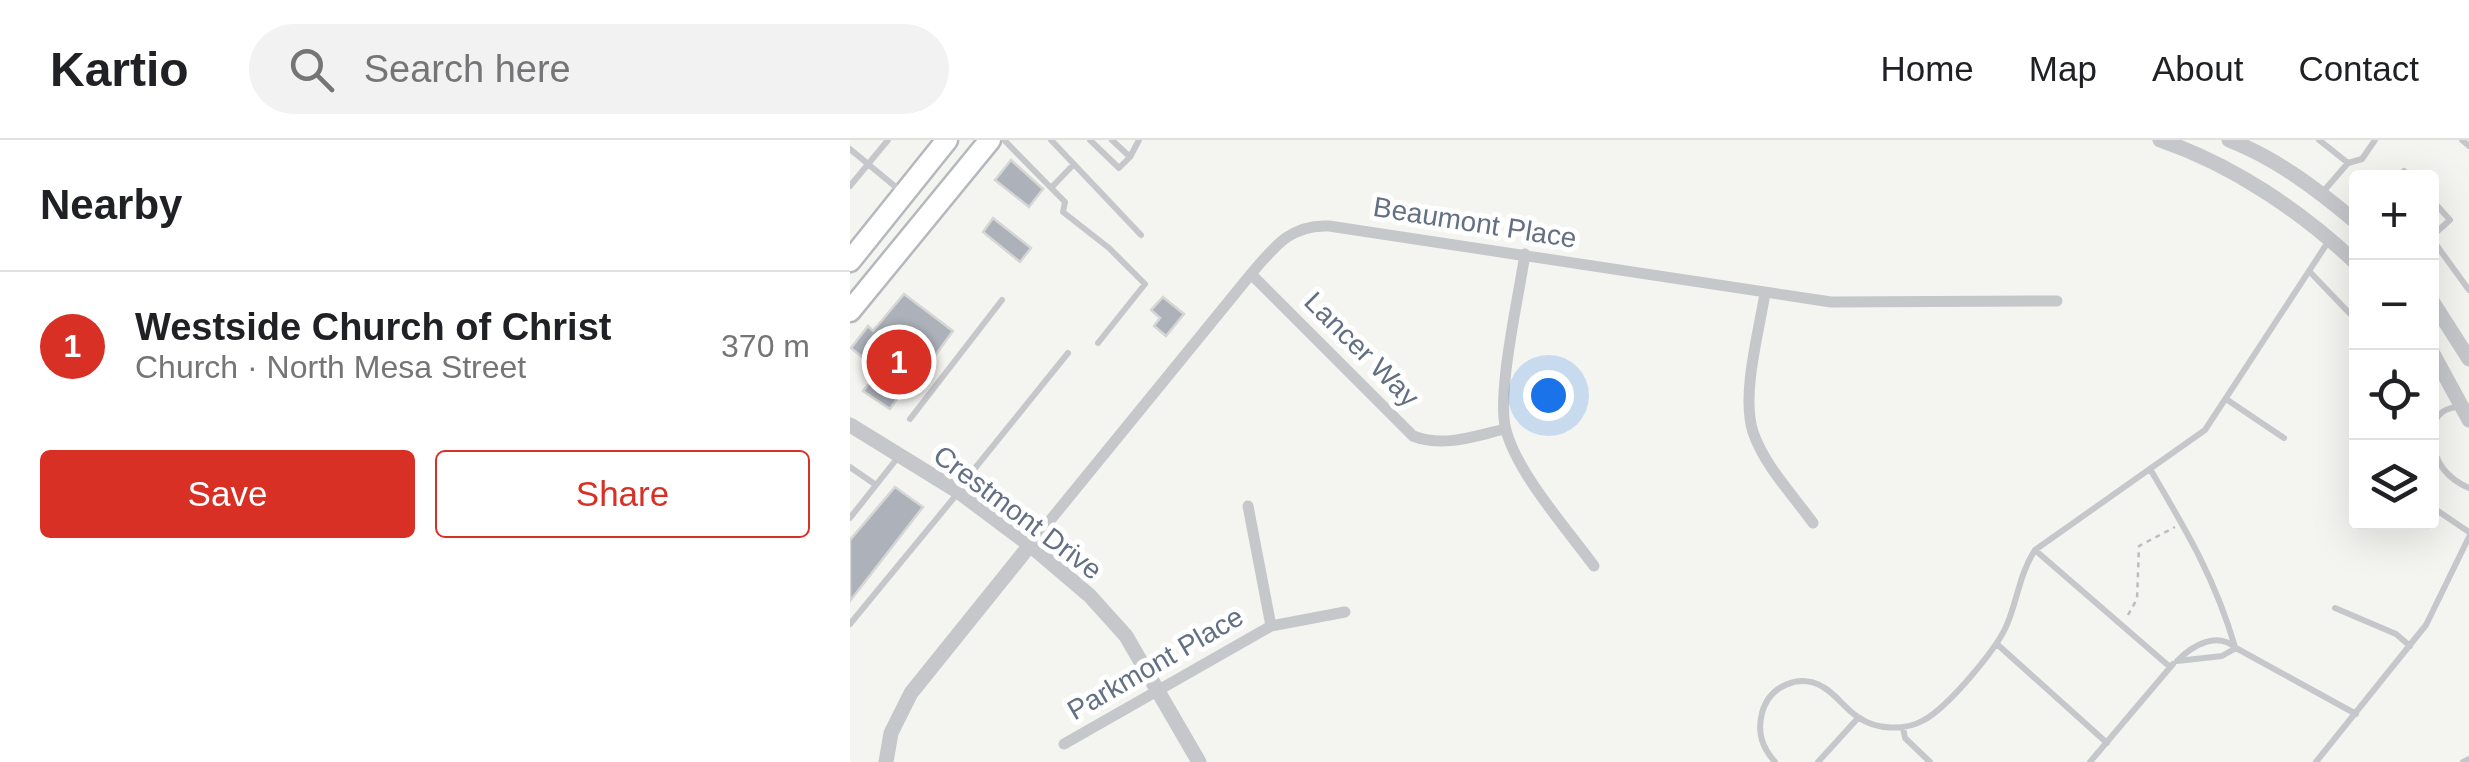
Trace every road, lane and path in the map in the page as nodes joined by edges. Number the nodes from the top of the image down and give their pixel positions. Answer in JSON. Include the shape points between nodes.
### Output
{"nodes":[{"id":1,"x":888,"y":140,"type":"edge"},
{"id":2,"x":946,"y":140,"type":"edge"},
{"id":3,"x":990,"y":140,"type":"edge"},
{"id":4,"x":1004,"y":140,"type":"edge"},
{"id":5,"x":1051,"y":140,"type":"edge"},
{"id":6,"x":1090,"y":140,"type":"edge"},
{"id":7,"x":1112,"y":140,"type":"edge"},
{"id":8,"x":1139,"y":140,"type":"edge"},
{"id":9,"x":2160,"y":140,"type":"edge"},
{"id":10,"x":2229,"y":140,"type":"edge"},
{"id":11,"x":2319,"y":140,"type":"edge"},
{"id":12,"x":2374,"y":140,"type":"edge"},
{"id":13,"x":2462,"y":140,"type":"edge"},
{"id":14,"x":2260,"y":146,"type":"edge"},
{"id":15,"x":2469,"y":146,"type":"edge"},
{"id":16,"x":850,"y":149,"type":"edge"},
{"id":17,"x":1130,"y":157,"type":"junction"},
{"id":18,"x":2348,"y":163,"type":"junction"},
{"id":19,"x":868,"y":164,"type":"junction"},
{"id":20,"x":1073,"y":166,"type":"junction"},
{"id":21,"x":2244,"y":179,"type":"junction"},
{"id":22,"x":850,"y":186,"type":"edge"},
{"id":23,"x":1052,"y":188,"type":"junction"},
{"id":24,"x":904,"y":194,"type":"junction"},
{"id":25,"x":2321,"y":194,"type":"junction"},
{"id":26,"x":2439,"y":208,"type":"edge"},
{"id":27,"x":2349,"y":216,"type":"edge"},
{"id":28,"x":2439,"y":231,"type":"edge"},
{"id":29,"x":1140,"y":235,"type":"dead end"},
{"id":30,"x":2330,"y":238,"type":"junction"},
{"id":31,"x":2439,"y":248,"type":"edge"},
{"id":32,"x":1525,"y":254,"type":"junction"},
{"id":33,"x":2353,"y":260,"type":"edge"},
{"id":34,"x":850,"y":261,"type":"edge"},
{"id":35,"x":2309,"y":271,"type":"junction"},
{"id":36,"x":1251,"y":274,"type":"junction"},
{"id":37,"x":2469,"y":290,"type":"edge"},
{"id":38,"x":1764,"y":293,"type":"junction"},
{"id":39,"x":1002,"y":300,"type":"dead end"},
{"id":40,"x":2056,"y":301,"type":"dead end"},
{"id":41,"x":850,"y":311,"type":"edge"},
{"id":42,"x":2439,"y":312,"type":"edge"},
{"id":43,"x":2349,"y":313,"type":"edge"},
{"id":44,"x":1098,"y":343,"type":"dead end"},
{"id":45,"x":1068,"y":352,"type":"dead end"},
{"id":46,"x":2469,"y":359,"type":"edge"},
{"id":47,"x":2439,"y":364,"type":"edge"},
{"id":48,"x":2226,"y":399,"type":"junction"},
{"id":49,"x":2467,"y":410,"type":"edge"},
{"id":50,"x":2439,"y":414,"type":"edge"},
{"id":51,"x":910,"y":419,"type":"dead end"},
{"id":52,"x":850,"y":424,"type":"edge"},
{"id":53,"x":1505,"y":429,"type":"junction"},
{"id":54,"x":2284,"y":438,"type":"dead end"},
{"id":55,"x":899,"y":456,"type":"junction"},
{"id":56,"x":2439,"y":464,"type":"edge"},
{"id":57,"x":850,"y":468,"type":"edge"},
{"id":58,"x":2150,"y":469,"type":"junction"},
{"id":59,"x":876,"y":485,"type":"junction"},
{"id":60,"x":2469,"y":488,"type":"edge"},
{"id":61,"x":958,"y":492,"type":"junction"},
{"id":62,"x":1248,"y":506,"type":"dead end"},
{"id":63,"x":2439,"y":512,"type":"edge"},
{"id":64,"x":850,"y":518,"type":"edge"},
{"id":65,"x":1813,"y":523,"type":"dead end"},
{"id":66,"x":2183,"y":524,"type":"junction"},
{"id":67,"x":2469,"y":535,"type":"edge"},
{"id":68,"x":1030,"y":545,"type":"junction"},
{"id":69,"x":2035,"y":550,"type":"junction"},
{"id":70,"x":1594,"y":566,"type":"dead end"},
{"id":71,"x":2335,"y":608,"type":"dead end"},
{"id":72,"x":1344,"y":612,"type":"dead end"},
{"id":73,"x":850,"y":624,"type":"edge"},
{"id":74,"x":2120,"y":624,"type":"junction"},
{"id":75,"x":1272,"y":626,"type":"junction"},
{"id":76,"x":1998,"y":645,"type":"junction"},
{"id":77,"x":2410,"y":646,"type":"junction"},
{"id":78,"x":2236,"y":648,"type":"junction"},
{"id":79,"x":2178,"y":661,"type":"junction"},
{"id":80,"x":2170,"y":667,"type":"junction"},
{"id":81,"x":1158,"y":689,"type":"junction"},
{"id":82,"x":2356,"y":714,"type":"junction"},
{"id":83,"x":1858,"y":718,"type":"junction"},
{"id":84,"x":1903,"y":728,"type":"junction"},
{"id":85,"x":2107,"y":743,"type":"junction"},
{"id":86,"x":1064,"y":744,"type":"dead end"},
{"id":87,"x":886,"y":762,"type":"edge"},
{"id":88,"x":1199,"y":762,"type":"edge"},
{"id":89,"x":1776,"y":762,"type":"edge"},
{"id":90,"x":1818,"y":762,"type":"edge"},
{"id":91,"x":1930,"y":762,"type":"edge"},
{"id":92,"x":2090,"y":762,"type":"edge"},
{"id":93,"x":2316,"y":762,"type":"edge"}],
"edges":[{"from":1,"to":19,"type":"lane"},
{"from":2,"to":24,"type":"main road"},
{"from":3,"to":41,"type":"main road"},
{"from":4,"to":23,"type":"lane"},
{"from":5,"to":20,"type":"lane"},
{"from":6,"to":17,"type":"lane","via":[[1119,168]]},
{"from":7,"to":17,"type":"lane"},
{"from":8,"to":17,"type":"lane"},
{"from":9,"to":21,"type":"street"},
{"from":10,"to":14,"type":"street"},
{"from":11,"to":18,"type":"lane"},
{"from":12,"to":18,"type":"lane","via":[[2362,158]]},
{"from":13,"to":15,"type":"lane"},
{"from":14,"to":21,"type":"street"},
{"from":14,"to":25,"type":"street"},
{"from":16,"to":19,"type":"lane"},
{"from":18,"to":25,"type":"lane"},
{"from":19,"to":22,"type":"lane"},
{"from":19,"to":24,"type":"lane"},
{"from":20,"to":23,"type":"lane"},
{"from":20,"to":29,"type":"lane"},
{"from":21,"to":30,"type":"street"},
{"from":23,"to":44,"type":"lane","via":[[1066,202],[1063,212],[1145,284]]},
{"from":24,"to":34,"type":"main road"},
{"from":25,"to":27,"type":"street"},
{"from":26,"to":28,"type":"lane","via":[[2450,220]]},
{"from":30,"to":33,"type":"street"},
{"from":30,"to":35,"type":"lane"},
{"from":31,"to":37,"type":"lane"},
{"from":32,"to":36,"type":"street","name":"Beaumont Place","via":[[1315,225],[1288,234]]},
{"from":32,"to":38,"type":"street","name":"Beaumont Place"},
{"from":32,"to":53,"type":"street","via":[[1503,400]]},
{"from":35,"to":43,"type":"lane"},
{"from":35,"to":48,"type":"lane"},
{"from":36,"to":53,"type":"street","name":"Lancer Way","via":[[1413,436],[1450,442]]},
{"from":36,"to":68,"type":"street","name":"Beaumont Place"},
{"from":38,"to":40,"type":"street","name":"Beaumont Place","via":[[1832,302]]},
{"from":38,"to":65,"type":"street","via":[[1750,389],[1752,428],[1764,456]]},
{"from":39,"to":51,"type":"lane"},
{"from":42,"to":46,"type":"street"},
{"from":45,"to":61,"type":"lane"},
{"from":47,"to":49,"type":"street"},
{"from":48,"to":54,"type":"lane"},
{"from":48,"to":58,"type":"lane","via":[[2205,430]]},
{"from":49,"to":50,"type":"lane"},
{"from":52,"to":55,"type":"street","name":"Crestmont Drive"},
{"from":53,"to":70,"type":"street","via":[[1519,462]]},
{"from":55,"to":59,"type":"lane"},
{"from":55,"to":61,"type":"street","name":"Crestmont Drive"},
{"from":56,"to":60,"type":"lane"},
{"from":57,"to":59,"type":"lane"},
{"from":58,"to":66,"type":"lane"},
{"from":58,"to":69,"type":"lane"},
{"from":59,"to":64,"type":"lane"},
{"from":61,"to":68,"type":"street","name":"Crestmont Drive"},
{"from":61,"to":73,"type":"lane"},
{"from":62,"to":75,"type":"street","name":"Parkmont Place"},
{"from":63,"to":67,"type":"lane"},
{"from":66,"to":74,"type":"path","via":[[2139,546],[2137,598]]},
{"from":66,"to":78,"type":"lane","via":[[2216,586]]},
{"from":67,"to":77,"type":"lane"},
{"from":68,"to":81,"type":"street","name":"Crestmont Drive","via":[[1107,612]]},
{"from":68,"to":87,"type":"street","via":[[912,693],[891,733]]},
{"from":69,"to":74,"type":"lane"},
{"from":69,"to":76,"type":"lane"},
{"from":71,"to":77,"type":"lane"},
{"from":72,"to":75,"type":"street","name":"Parkmont Place"},
{"from":74,"to":80,"type":"lane"},
{"from":75,"to":81,"type":"street","name":"Parkmont Place"},
{"from":76,"to":84,"type":"lane","via":[[1934,714]]},
{"from":76,"to":85,"type":"lane"},
{"from":77,"to":82,"type":"lane"},
{"from":78,"to":79,"type":"lane"},
{"from":78,"to":79,"type":"lane","via":[[2216,639]]},
{"from":78,"to":82,"type":"lane"},
{"from":79,"to":80,"type":"lane"},
{"from":80,"to":85,"type":"lane"},
{"from":81,"to":86,"type":"street","name":"Parkmont Place"},
{"from":81,"to":88,"type":"street","name":"Crestmont Drive"},
{"from":82,"to":93,"type":"lane"},
{"from":83,"to":84,"type":"lane"},
{"from":83,"to":89,"type":"lane","via":[[1814,684],[1778,688],[1764,706],[1760,730]]},
{"from":83,"to":90,"type":"lane"},
{"from":84,"to":91,"type":"lane"},
{"from":85,"to":92,"type":"lane"}]}
